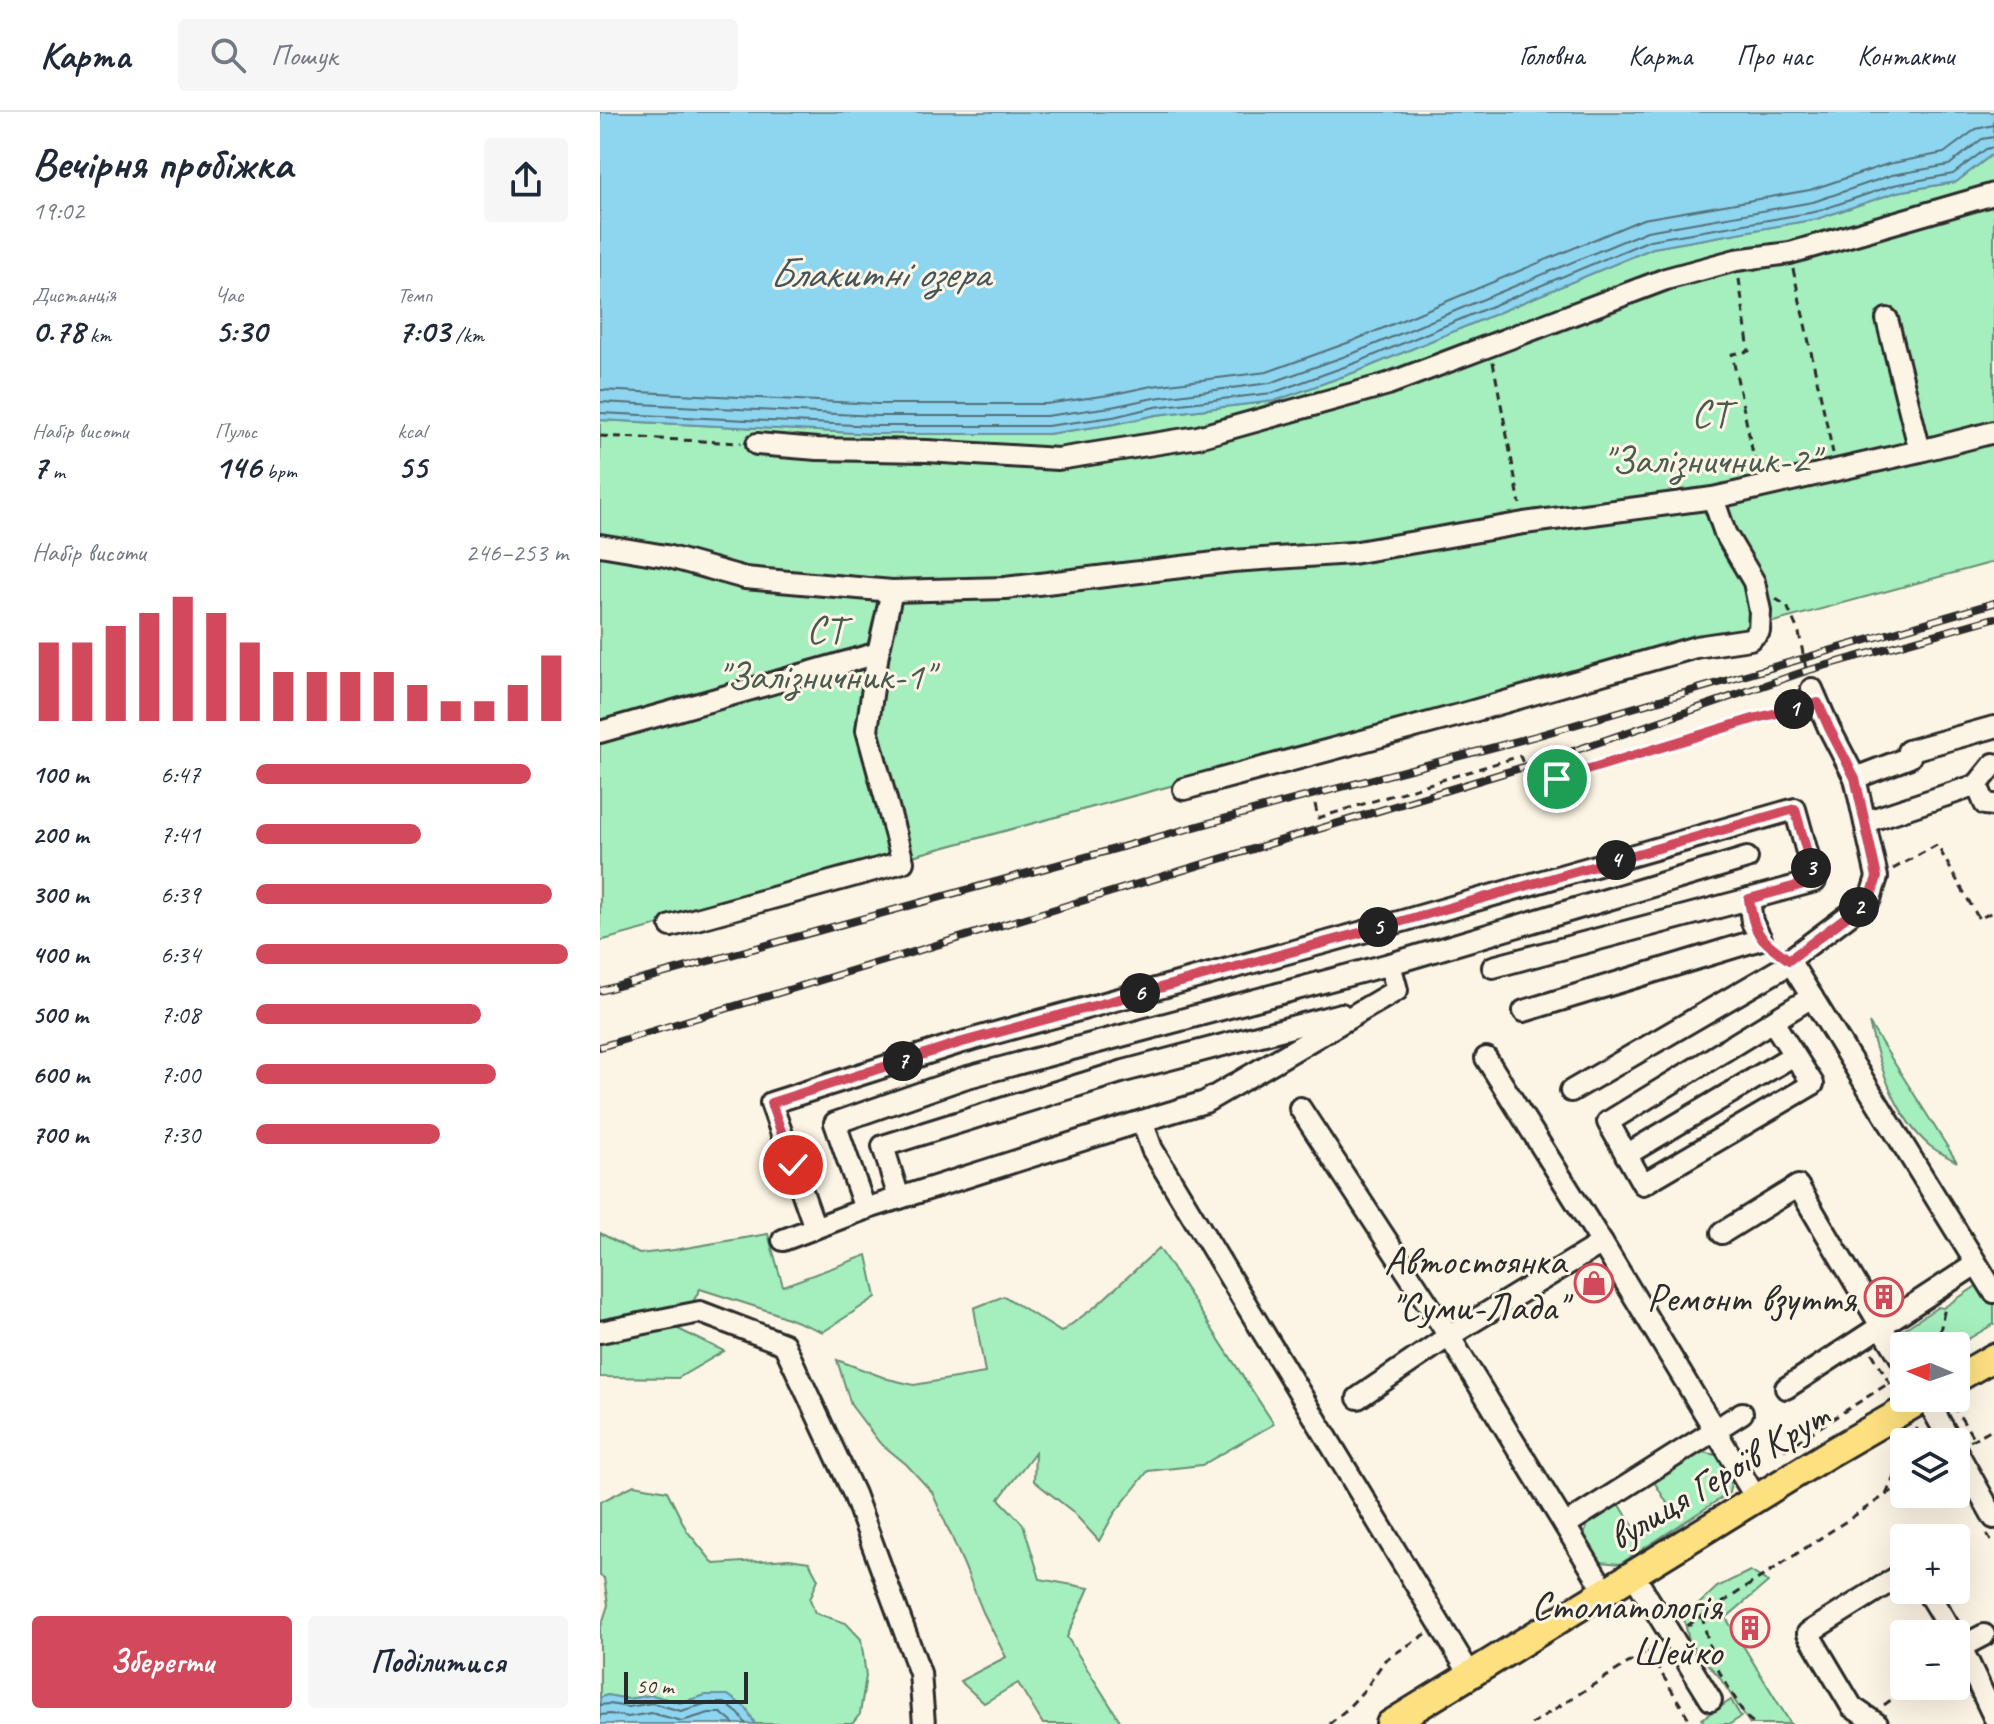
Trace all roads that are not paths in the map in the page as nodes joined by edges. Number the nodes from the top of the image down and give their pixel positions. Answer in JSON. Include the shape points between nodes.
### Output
{"nodes":[{"id":1,"x":1994,"y":194,"type":"edge"},
{"id":2,"x":1887,"y":319,"type":"dead end"},
{"id":3,"x":1994,"y":432,"type":"edge"},
{"id":4,"x":757,"y":444,"type":"road end"},
{"id":5,"x":1920,"y":451,"type":"junction"},
{"id":6,"x":1713,"y":498,"type":"junction"},
{"id":7,"x":600,"y":545,"type":"edge"},
{"id":8,"x":892,"y":591,"type":"junction"},
{"id":9,"x":878,"y":653,"type":"junction"},
{"id":10,"x":1812,"y":688,"type":"road end"},
{"id":11,"x":1994,"y":727,"type":"edge"},
{"id":12,"x":600,"y":732,"type":"edge"},
{"id":13,"x":1994,"y":764,"type":"edge"},
{"id":14,"x":1855,"y":778,"type":"junction"},
{"id":15,"x":1977,"y":785,"type":"junction"},
{"id":16,"x":1184,"y":789,"type":"dead end"},
{"id":17,"x":1994,"y":805,"type":"edge"},
{"id":18,"x":1865,"y":822,"type":"junction"},
{"id":19,"x":1747,"y":858,"type":"dead end"},
{"id":20,"x":1749,"y":899,"type":"junction"},
{"id":21,"x":671,"y":926,"type":"dead end"},
{"id":22,"x":1761,"y":939,"type":"junction"},
{"id":23,"x":1790,"y":962,"type":"junction"},
{"id":24,"x":1390,"y":964,"type":"junction"},
{"id":25,"x":1493,"y":967,"type":"dead end"},
{"id":26,"x":1812,"y":997,"type":"junction"},
{"id":27,"x":1366,"y":1008,"type":"junction"},
{"id":28,"x":1524,"y":1011,"type":"dead end"},
{"id":29,"x":1773,"y":1022,"type":"junction"},
{"id":30,"x":1794,"y":1055,"type":"junction"},
{"id":31,"x":1486,"y":1058,"type":"dead end"},
{"id":32,"x":1571,"y":1091,"type":"dead end"},
{"id":33,"x":1300,"y":1108,"type":"dead end"},
{"id":34,"x":1142,"y":1121,"type":"junction"},
{"id":35,"x":1626,"y":1155,"type":"junction"},
{"id":36,"x":899,"y":1198,"type":"junction"},
{"id":37,"x":865,"y":1209,"type":"junction"},
{"id":38,"x":815,"y":1228,"type":"junction"},
{"id":39,"x":1722,"y":1233,"type":"dead end"},
{"id":40,"x":783,"y":1240,"type":"dead end"},
{"id":41,"x":1602,"y":1243,"type":"junction"},
{"id":42,"x":1976,"y":1264,"type":"junction"},
{"id":43,"x":1994,"y":1292,"type":"edge"},
{"id":44,"x":1881,"y":1326,"type":"junction"},
{"id":45,"x":600,"y":1332,"type":"edge"},
{"id":46,"x":1449,"y":1336,"type":"junction"},
{"id":47,"x":1890,"y":1340,"type":"edge"},
{"id":48,"x":1994,"y":1357,"type":"edge"},
{"id":49,"x":1970,"y":1378,"type":"edge"},
{"id":50,"x":1786,"y":1388,"type":"dead end"},
{"id":51,"x":1358,"y":1398,"type":"dead end"},
{"id":52,"x":1902,"y":1412,"type":"edge"},
{"id":53,"x":1742,"y":1413,"type":"dead end"},
{"id":54,"x":1715,"y":1430,"type":"junction"},
{"id":55,"x":1970,"y":1471,"type":"edge"},
{"id":56,"x":1756,"y":1498,"type":"junction"},
{"id":57,"x":1994,"y":1518,"type":"edge"},
{"id":58,"x":1565,"y":1525,"type":"junction"},
{"id":59,"x":1633,"y":1574,"type":"junction"},
{"id":60,"x":1890,"y":1582,"type":"edge"},
{"id":61,"x":1605,"y":1591,"type":"junction"},
{"id":62,"x":1984,"y":1635,"type":"dead end"},
{"id":63,"x":1970,"y":1638,"type":"edge"},
{"id":64,"x":1970,"y":1667,"type":"edge"},
{"id":65,"x":1470,"y":1674,"type":"junction"},
{"id":66,"x":1711,"y":1700,"type":"dead end"},
{"id":67,"x":1994,"y":1717,"type":"edge"},
{"id":68,"x":1869,"y":1722,"type":"edge"},
{"id":69,"x":924,"y":1724,"type":"edge"},
{"id":70,"x":1390,"y":1724,"type":"edge"}],
"edges":[{"from":1,"to":4,"type":"street","via":[[1790,253],[1736,260],[1666,279],[1388,384],[1198,437],[1058,459]]},
{"from":2,"to":5,"type":"street"},
{"from":3,"to":5,"type":"street"},
{"from":5,"to":6,"type":"street"},
{"from":6,"to":8,"type":"street","via":[[1352,553],[1232,561],[1005,588]]},
{"from":6,"to":16,"type":"street","via":[[1725,533],[1754,582],[1759,631],[1750,639],[1696,647]]},
{"from":7,"to":8,"type":"street","via":[[745,578]]},
{"from":8,"to":9,"type":"street"},
{"from":9,"to":12,"type":"street"},
{"from":9,"to":21,"type":"street","via":[[867,730],[903,862]]},
{"from":10,"to":14,"type":"street"},
{"from":11,"to":14,"type":"street","via":[[1908,751],[1910,757]]},
{"from":13,"to":15,"type":"street"},
{"from":14,"to":18,"type":"street"},
{"from":15,"to":17,"type":"street","via":[[1985,804]]},
{"from":15,"to":18,"type":"street"},
{"from":18,"to":23,"type":"street","via":[[1877,877],[1870,899]]},
{"from":19,"to":24,"type":"street"},
{"from":20,"to":22,"type":"street"},
{"from":20,"to":25,"type":"street"},
{"from":20,"to":38,"type":"street","via":[[1815,881],[1795,809],[959,1043],[771,1103]]},
{"from":22,"to":23,"type":"street"},
{"from":22,"to":28,"type":"street"},
{"from":23,"to":26,"type":"street"},
{"from":23,"to":32,"type":"street"},
{"from":24,"to":27,"type":"street","via":[[1397,990]]},
{"from":24,"to":37,"type":"street","via":[[964,1078],[835,1123]]},
{"from":26,"to":29,"type":"street"},
{"from":26,"to":42,"type":"street"},
{"from":27,"to":34,"type":"street","via":[[1205,1102]]},
{"from":27,"to":36,"type":"street","via":[[1124,1071],[883,1146]]},
{"from":29,"to":30,"type":"street"},
{"from":29,"to":35,"type":"street","via":[[1608,1122]]},
{"from":30,"to":35,"type":"street"},
{"from":30,"to":35,"type":"street","via":[[1813,1084],[1800,1092],[1643,1184]]},
{"from":31,"to":41,"type":"street"},
{"from":33,"to":46,"type":"street"},
{"from":34,"to":36,"type":"street"},
{"from":34,"to":65,"type":"street","via":[[1152,1149]]},
{"from":36,"to":37,"type":"street"},
{"from":37,"to":38,"type":"street"},
{"from":38,"to":40,"type":"street"},
{"from":39,"to":44,"type":"street","via":[[1798,1186]]},
{"from":41,"to":46,"type":"street"},
{"from":41,"to":54,"type":"street"},
{"from":42,"to":43,"type":"street"},
{"from":42,"to":44,"type":"street"},
{"from":44,"to":47,"type":"street"},
{"from":44,"to":50,"type":"street"},
{"from":45,"to":69,"type":"street","via":[[700,1312],[784,1344],[854,1494],[909,1643],[920,1673]]},
{"from":46,"to":51,"type":"street"},
{"from":46,"to":58,"type":"street"},
{"from":48,"to":49,"type":"main road"},
{"from":52,"to":56,"type":"main road","name":"вулиця Героїв Крут"},
{"from":53,"to":54,"type":"street"},
{"from":54,"to":56,"type":"street"},
{"from":54,"to":58,"type":"street"},
{"from":55,"to":57,"type":"street"},
{"from":56,"to":59,"type":"main road","name":"вулиця Героїв Крут"},
{"from":58,"to":61,"type":"street"},
{"from":59,"to":61,"type":"main road","name":"вулиця Героїв Крут"},
{"from":59,"to":66,"type":"street"},
{"from":60,"to":68,"type":"street","via":[[1808,1633],[1852,1707]]},
{"from":61,"to":65,"type":"main road","name":"вулиця Героїв Крут"},
{"from":62,"to":63,"type":"street"},
{"from":64,"to":67,"type":"street"},
{"from":65,"to":70,"type":"main road","name":"вулиця Героїв Крут"}]}
